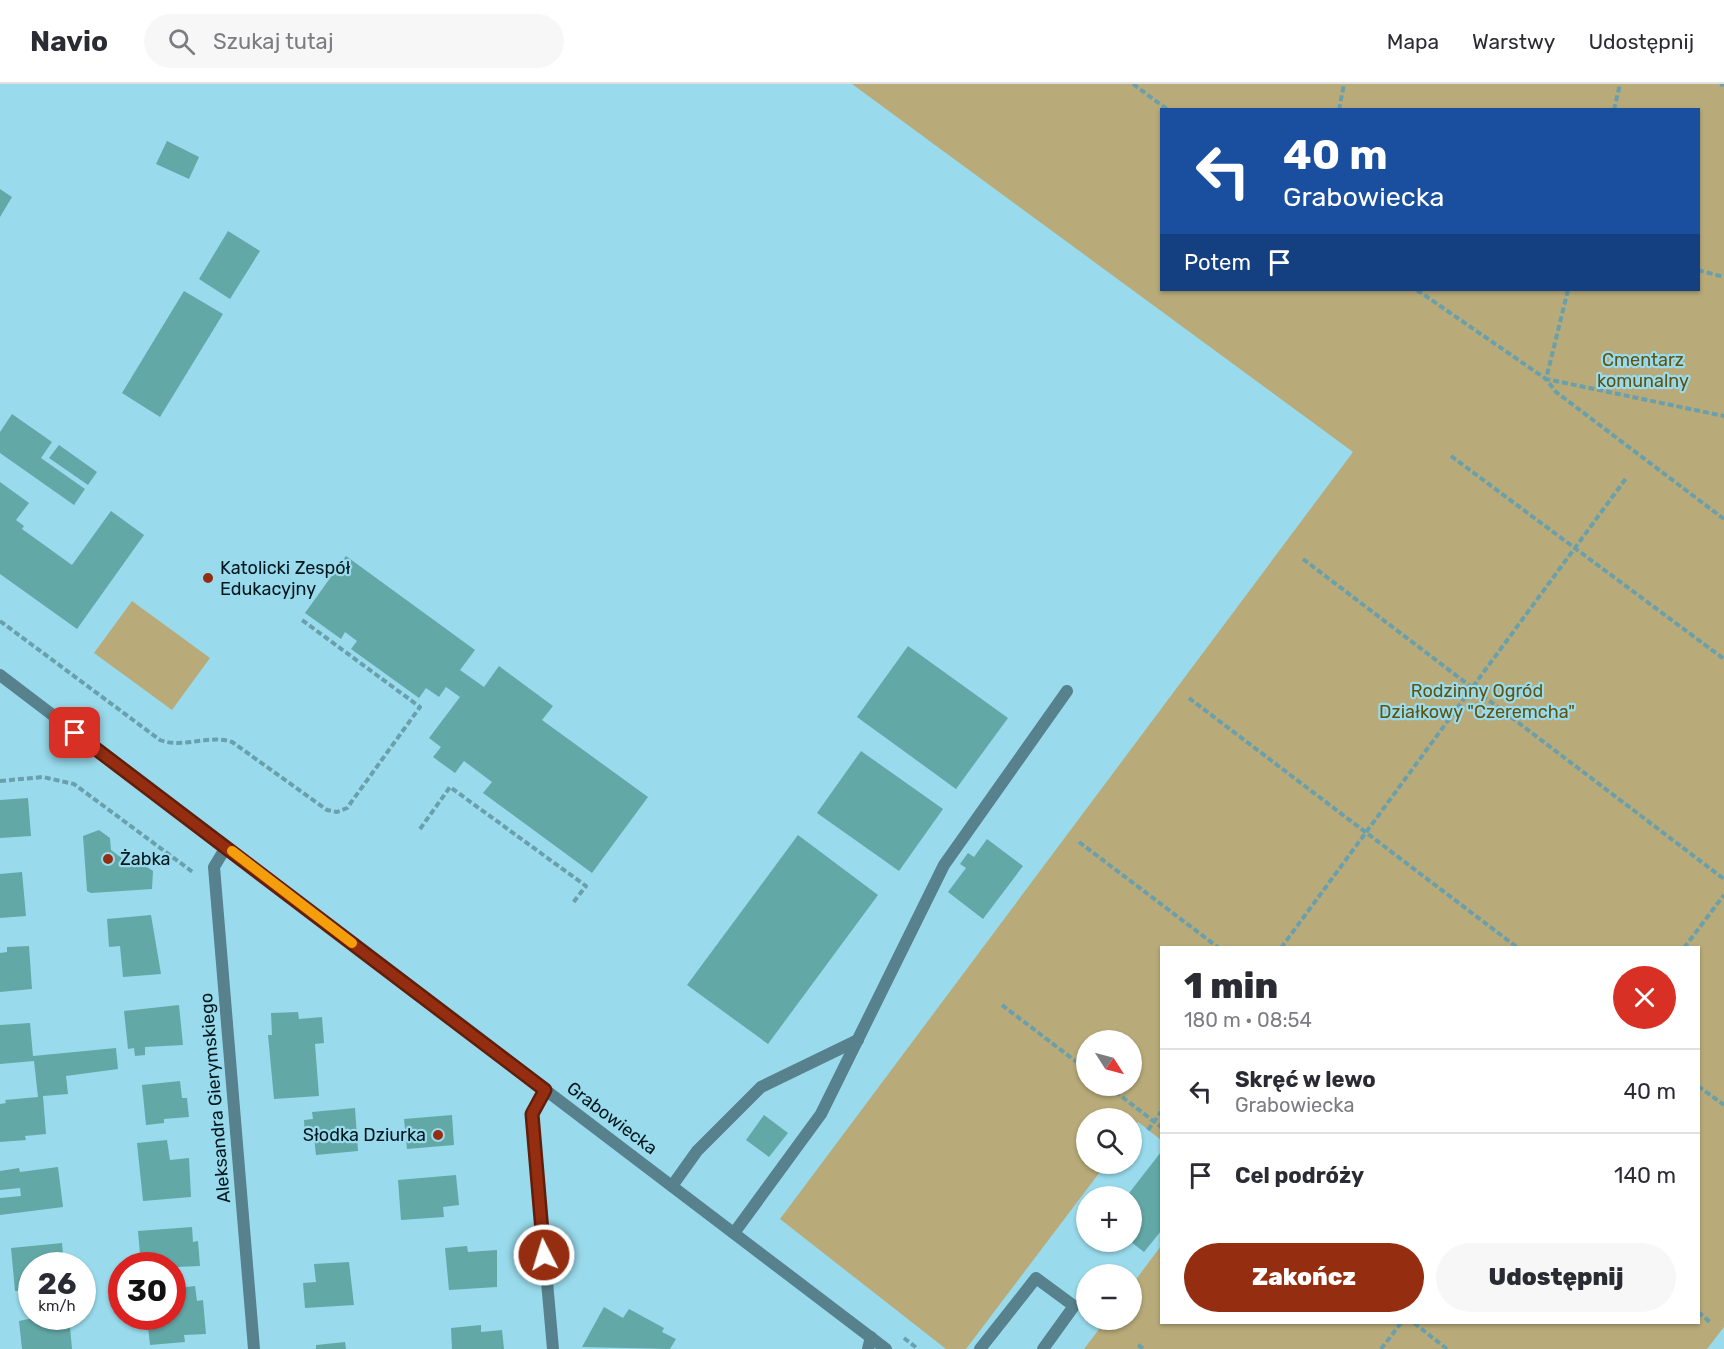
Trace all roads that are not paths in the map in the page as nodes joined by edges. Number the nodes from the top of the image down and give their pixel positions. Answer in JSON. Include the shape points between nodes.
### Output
{"nodes":[{"id":1,"x":0,"y":675,"type":"edge"},
{"id":2,"x":1067,"y":690,"type":"dead end"},
{"id":3,"x":226,"y":847,"type":"junction"},
{"id":4,"x":858,"y":1040,"type":"junction"},
{"id":5,"x":545,"y":1090,"type":"junction"},
{"id":6,"x":672,"y":1186,"type":"junction"},
{"id":7,"x":734,"y":1233,"type":"junction"},
{"id":8,"x":870,"y":1343,"type":"edge"},
{"id":9,"x":254,"y":1349,"type":"edge"},
{"id":10,"x":553,"y":1349,"type":"edge"},
{"id":11,"x":886,"y":1349,"type":"edge"},
{"id":12,"x":980,"y":1349,"type":"edge"},
{"id":13,"x":1043,"y":1349,"type":"edge"}],
"edges":[{"from":1,"to":3,"type":"street","name":"Grabowiecka"},
{"from":2,"to":4,"type":"street","via":[[944,865]]},
{"from":3,"to":5,"type":"street","name":"Grabowiecka"},
{"from":3,"to":9,"type":"street","name":"Aleksandra Gierymskiego","via":[[214,867]]},
{"from":4,"to":6,"type":"street","via":[[761,1087],[698,1151]]},
{"from":4,"to":7,"type":"street","via":[[821,1114]]},
{"from":5,"to":6,"type":"street","name":"Grabowiecka"},
{"from":5,"to":10,"type":"street","via":[[532,1114]]},
{"from":6,"to":7,"type":"street","name":"Grabowiecka"},
{"from":7,"to":8,"type":"street","name":"Grabowiecka"},
{"from":8,"to":11,"type":"street","name":"Grabowiecka"},
{"from":12,"to":13,"type":"street","via":[[1036,1278],[1074,1306]]}]}
